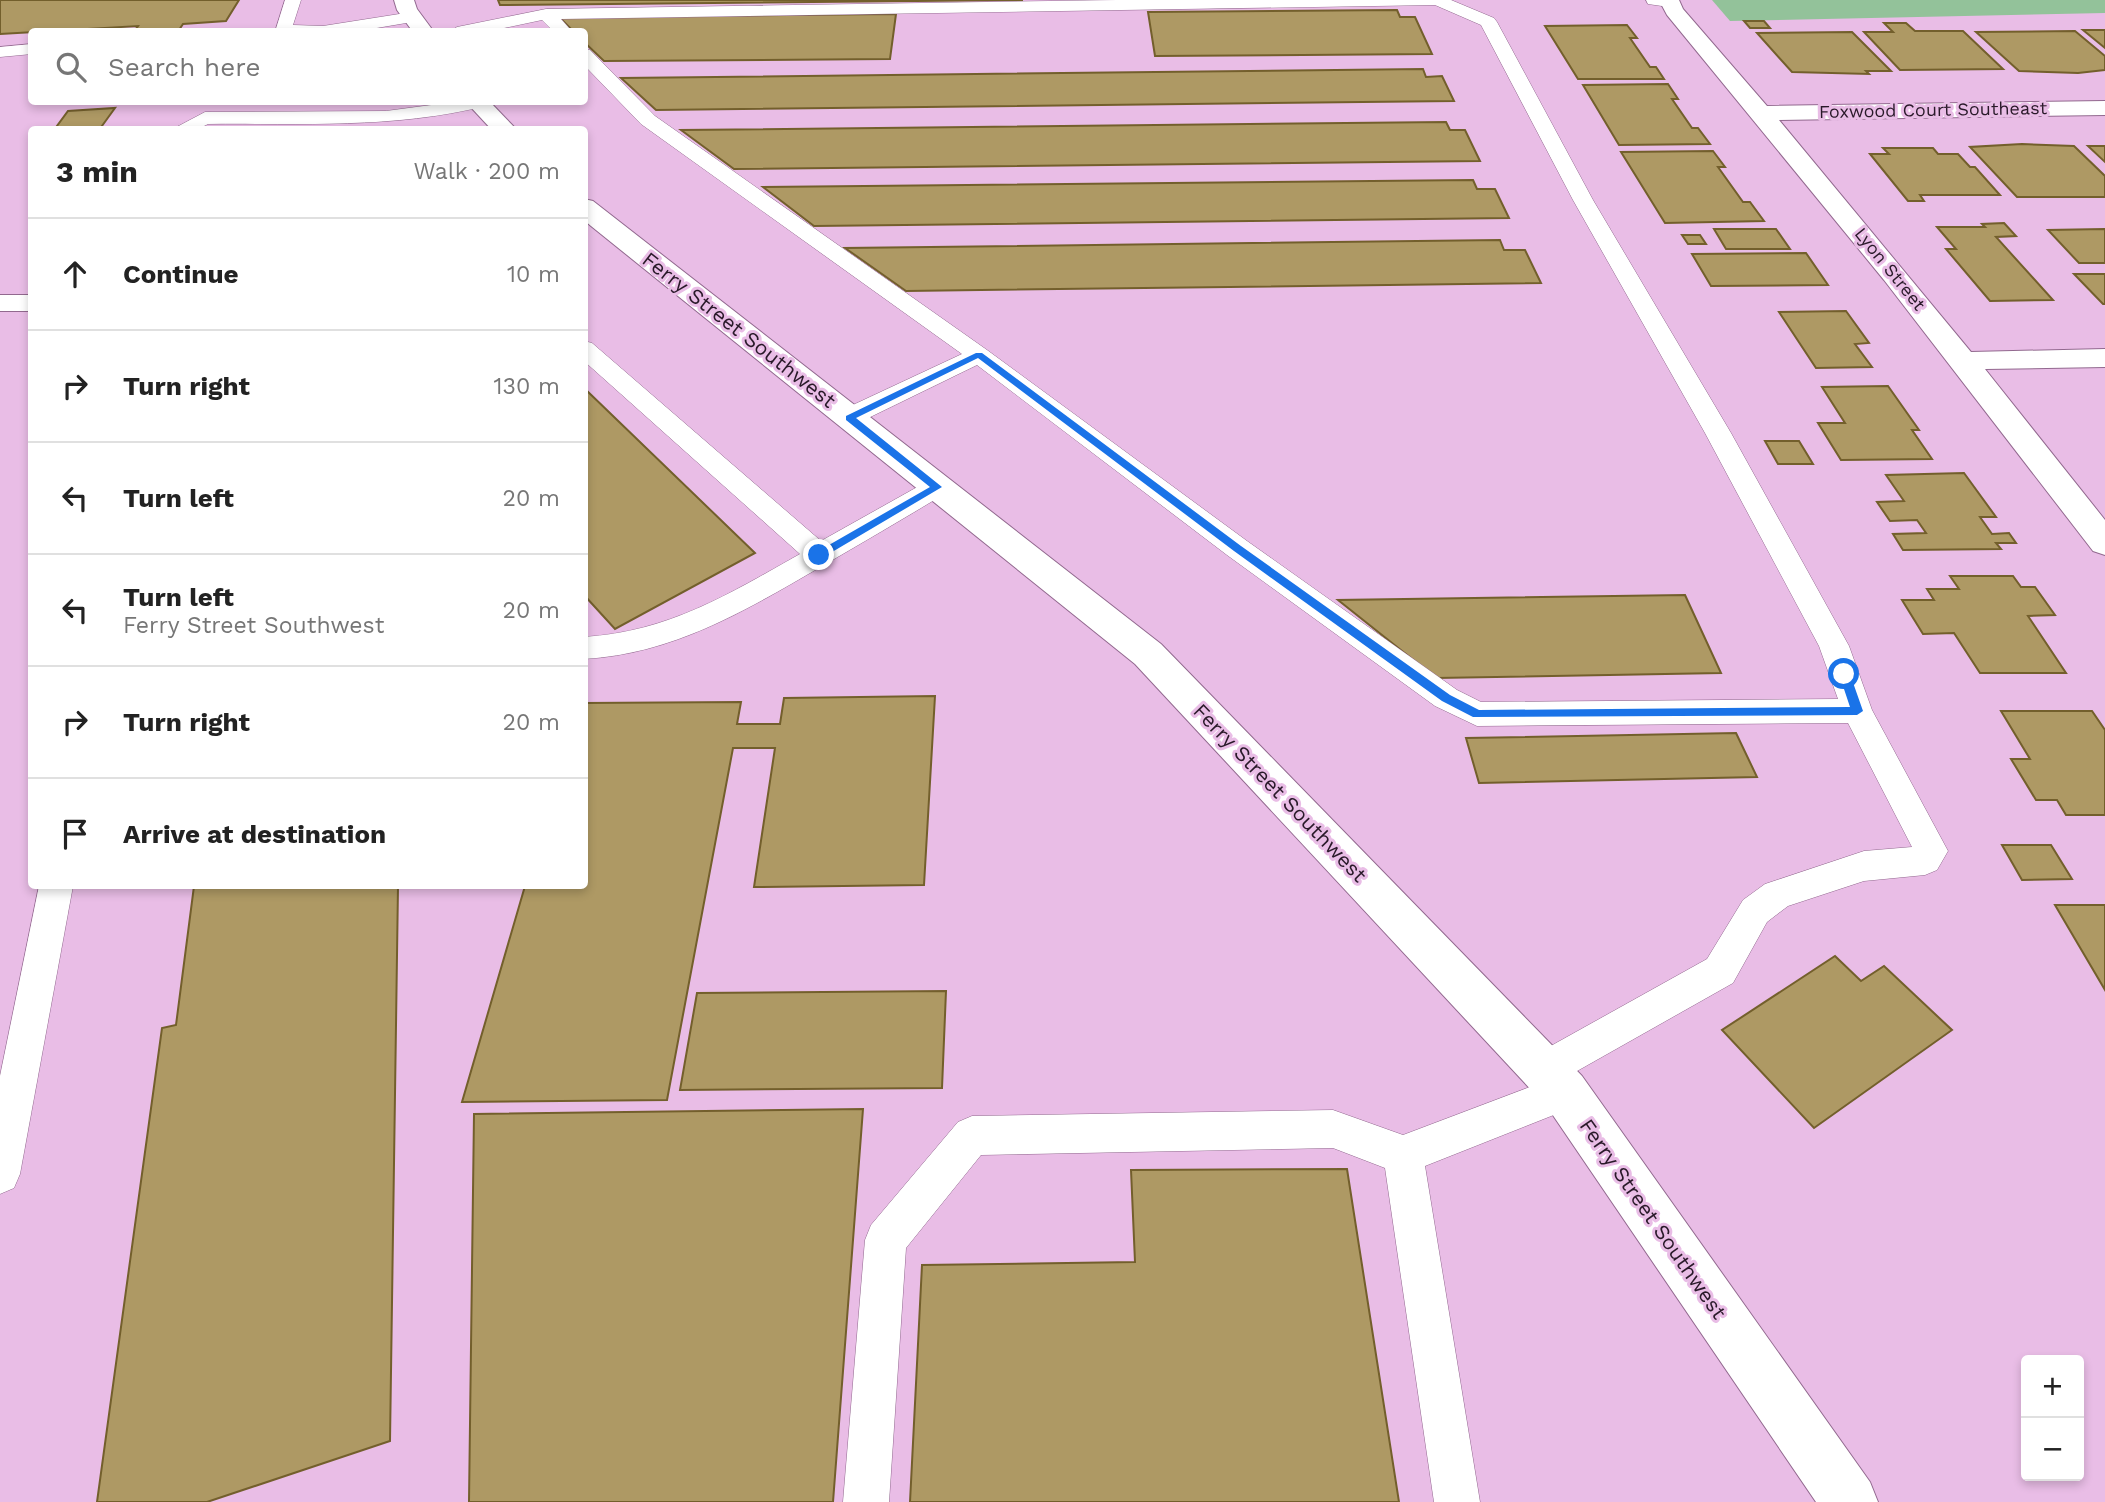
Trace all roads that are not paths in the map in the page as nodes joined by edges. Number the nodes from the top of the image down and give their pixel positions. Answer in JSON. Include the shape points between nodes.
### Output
{"nodes":[{"id":1,"x":293,"y":0,"type":"edge"},
{"id":2,"x":1664,"y":1,"type":"edge"},
{"id":3,"x":546,"y":14,"type":"junction"},
{"id":4,"x":413,"y":16,"type":"edge"},
{"id":5,"x":276,"y":28,"type":"edge"},
{"id":6,"x":341,"y":28,"type":"edge"},
{"id":7,"x":477,"y":28,"type":"edge"},
{"id":8,"x":559,"y":28,"type":"edge"},
{"id":9,"x":28,"y":50,"type":"edge"},
{"id":10,"x":0,"y":52,"type":"edge"},
{"id":11,"x":588,"y":58,"type":"edge"},
{"id":12,"x":464,"y":105,"type":"edge"},
{"id":13,"x":481,"y":105,"type":"edge"},
{"id":14,"x":2105,"y":108,"type":"edge"},
{"id":15,"x":1762,"y":113,"type":"junction"},
{"id":16,"x":361,"y":124,"type":"edge"},
{"id":17,"x":188,"y":126,"type":"edge"},
{"id":18,"x":502,"y":126,"type":"edge"},
{"id":19,"x":590,"y":217,"type":"edge"},
{"id":20,"x":0,"y":303,"type":"edge"},
{"id":21,"x":28,"y":303,"type":"edge"},
{"id":22,"x":588,"y":352,"type":"edge"},
{"id":23,"x":979,"y":355,"type":"junction"},
{"id":24,"x":2105,"y":358,"type":"edge"},
{"id":25,"x":1965,"y":361,"type":"junction"},
{"id":26,"x":849,"y":418,"type":"junction"},
{"id":27,"x":937,"y":487,"type":"junction"},
{"id":28,"x":2105,"y":543,"type":"edge"},
{"id":29,"x":819,"y":555,"type":"junction"},
{"id":30,"x":588,"y":648,"type":"edge"},
{"id":31,"x":1857,"y":711,"type":"junction"},
{"id":32,"x":55,"y":889,"type":"edge"},
{"id":33,"x":1554,"y":1081,"type":"junction"},
{"id":34,"x":1403,"y":1155,"type":"junction"},
{"id":35,"x":0,"y":1174,"type":"edge"},
{"id":36,"x":866,"y":1502,"type":"edge"},
{"id":37,"x":1457,"y":1502,"type":"edge"},
{"id":38,"x":1850,"y":1502,"type":"edge"}],
"edges":[{"from":1,"to":5,"type":"lane"},
{"from":2,"to":15,"type":"street","name":"Lyon Street"},
{"from":3,"to":7,"type":"lane"},
{"from":3,"to":8,"type":"lane"},
{"from":3,"to":31,"type":"lane","via":[[1437,0],[1488,22],[1834,646]]},
{"from":4,"to":6,"type":"lane"},
{"from":9,"to":10,"type":"lane"},
{"from":11,"to":23,"type":"lane","via":[[648,120]]},
{"from":12,"to":16,"type":"lane"},
{"from":13,"to":18,"type":"street"},
{"from":14,"to":15,"type":"street","name":"Foxwood Court Southeast"},
{"from":15,"to":25,"type":"street","name":"Lyon Street"},
{"from":16,"to":17,"type":"lane","via":[[228,116],[205,118]]},
{"from":19,"to":26,"type":"street","name":"Ferry Street Southwest"},
{"from":20,"to":21,"type":"street"},
{"from":22,"to":29,"type":"lane"},
{"from":23,"to":26,"type":"lane"},
{"from":23,"to":31,"type":"lane","via":[[1237,548],[1446,698],[1477,714]]},
{"from":24,"to":25,"type":"street"},
{"from":25,"to":28,"type":"street","name":"Lyon Street"},
{"from":26,"to":27,"type":"street","name":"Ferry Street Southwest"},
{"from":27,"to":29,"type":"lane"},
{"from":27,"to":33,"type":"street","name":"Ferry Street Southwest","via":[[1148,654]]},
{"from":29,"to":30,"type":"lane","via":[[734,604],[663,636]]},
{"from":31,"to":33,"type":"lane","via":[[1921,828],[1931,851],[1924,860],[1864,866],[1777,895],[1755,911],[1720,971]]},
{"from":32,"to":35,"type":"lane"},
{"from":33,"to":34,"type":"lane"},
{"from":33,"to":38,"type":"street","name":"Ferry Street Southwest"},
{"from":34,"to":36,"type":"lane","via":[[1333,1129],[972,1136],[886,1240]]},
{"from":34,"to":37,"type":"lane"}]}
